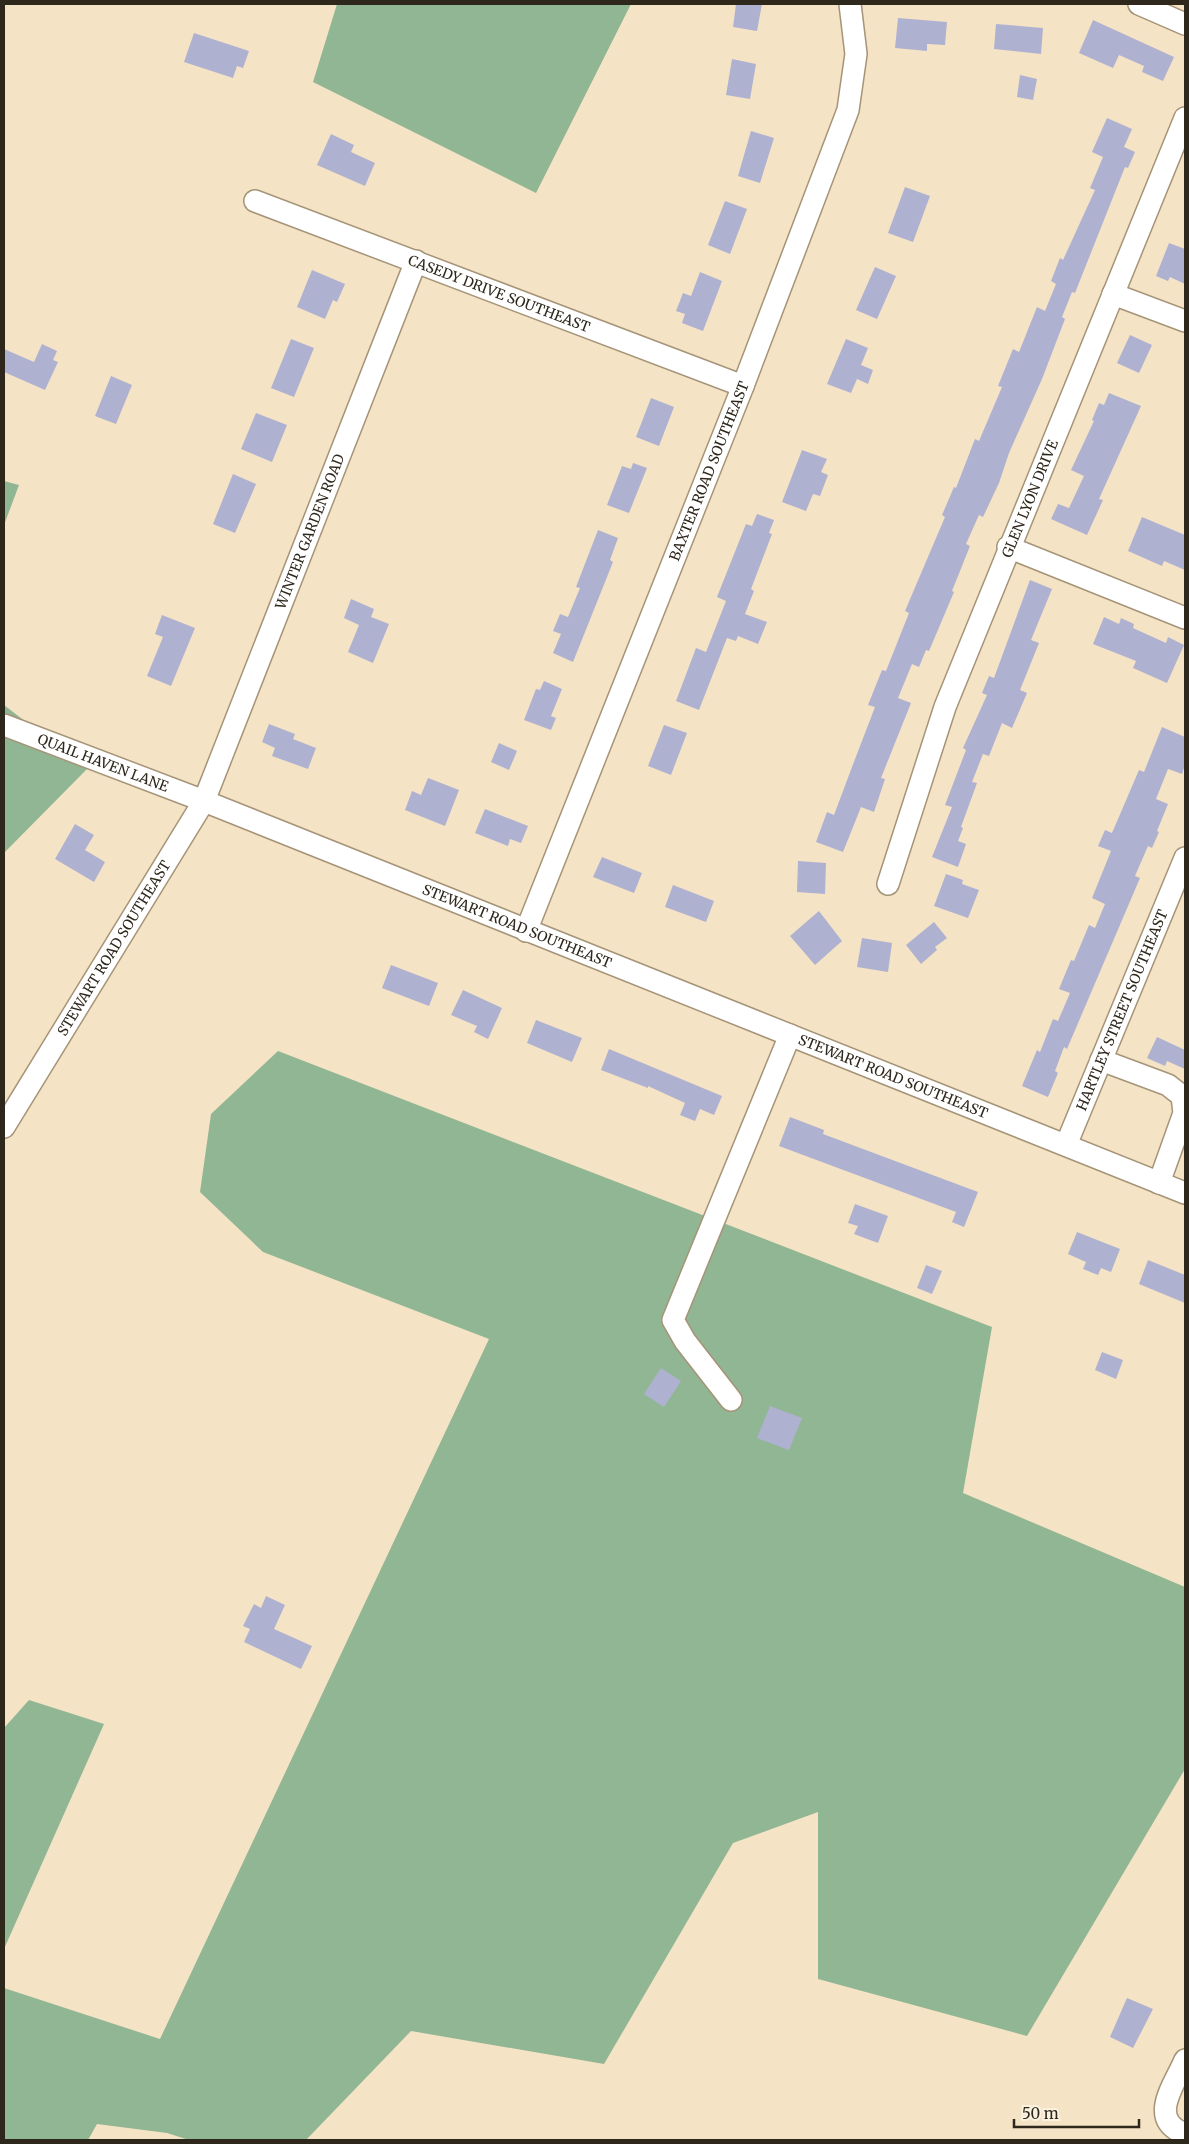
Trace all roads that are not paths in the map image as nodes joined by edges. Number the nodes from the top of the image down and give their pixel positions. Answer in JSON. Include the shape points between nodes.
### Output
{"nodes":[{"id":1,"x":850,"y":4,"type":"edge"},
{"id":2,"x":1139,"y":4,"type":"edge"},
{"id":3,"x":1185,"y":24,"type":"edge"},
{"id":4,"x":1185,"y":118,"type":"edge"},
{"id":5,"x":255,"y":201,"type":"dead end"},
{"id":6,"x":416,"y":261,"type":"junction"},
{"id":7,"x":1113,"y":294,"type":"junction"},
{"id":8,"x":1185,"y":321,"type":"edge"},
{"id":9,"x":743,"y":386,"type":"junction"},
{"id":10,"x":1008,"y":547,"type":"junction"},
{"id":11,"x":1185,"y":618,"type":"edge"},
{"id":12,"x":4,"y":725,"type":"edge"},
{"id":13,"x":204,"y":801,"type":"junction"},
{"id":14,"x":1185,"y":858,"type":"edge"},
{"id":15,"x":888,"y":884,"type":"dead end"},
{"id":16,"x":1180,"y":888,"type":"edge"},
{"id":17,"x":526,"y":931,"type":"junction"},
{"id":18,"x":790,"y":1035,"type":"junction"},
{"id":19,"x":1102,"y":1060,"type":"junction"},
{"id":20,"x":4,"y":1127,"type":"edge"},
{"id":21,"x":1066,"y":1145,"type":"junction"},
{"id":22,"x":1159,"y":1182,"type":"junction"},
{"id":23,"x":1185,"y":1193,"type":"edge"},
{"id":24,"x":731,"y":1400,"type":"dead end"},
{"id":25,"x":1185,"y":2060,"type":"edge"},
{"id":26,"x":1185,"y":2134,"type":"edge"}],
"edges":[{"from":1,"to":9,"type":"street","name":"BAXTER ROAD SOUTHEAST","via":[[856,54],[848,110]]},
{"from":2,"to":3,"type":"street"},
{"from":4,"to":7,"type":"street","name":"GLEN LYON DRIVE"},
{"from":5,"to":6,"type":"street","name":"CASEDY DRIVE SOUTHEAST"},
{"from":6,"to":9,"type":"street","name":"CASEDY DRIVE SOUTHEAST"},
{"from":6,"to":13,"type":"street","name":"WINTER GARDEN ROAD"},
{"from":7,"to":8,"type":"street"},
{"from":7,"to":10,"type":"street","name":"GLEN LYON DRIVE"},
{"from":9,"to":17,"type":"street","name":"BAXTER ROAD SOUTHEAST"},
{"from":10,"to":11,"type":"street"},
{"from":10,"to":15,"type":"street","name":"GLEN LYON DRIVE","via":[[939,724]]},
{"from":12,"to":13,"type":"street","name":"QUAIL HAVEN LANE"},
{"from":13,"to":17,"type":"street","name":"STEWART ROAD SOUTHEAST"},
{"from":13,"to":20,"type":"street","name":"STEWART ROAD SOUTHEAST"},
{"from":14,"to":16,"type":"street","name":"HARTLEY STREET SOUTHEAST"},
{"from":16,"to":19,"type":"street","name":"HARTLEY STREET SOUTHEAST"},
{"from":17,"to":18,"type":"street","name":"STEWART ROAD SOUTHEAST"},
{"from":18,"to":21,"type":"street","name":"STEWART ROAD SOUTHEAST"},
{"from":18,"to":24,"type":"street","via":[[673,1320],[685,1341]]},
{"from":19,"to":21,"type":"street","name":"HARTLEY STREET SOUTHEAST"},
{"from":19,"to":22,"type":"street","via":[[1154,1079],[1177,1090],[1182,1096],[1184,1113]]},
{"from":21,"to":22,"type":"street","name":"STEWART ROAD SOUTHEAST"},
{"from":22,"to":23,"type":"street","name":"STEWART ROAD SOUTHEAST"},
{"from":25,"to":26,"type":"street","via":[[1164,2108],[1166,2120],[1175,2130]]}]}
